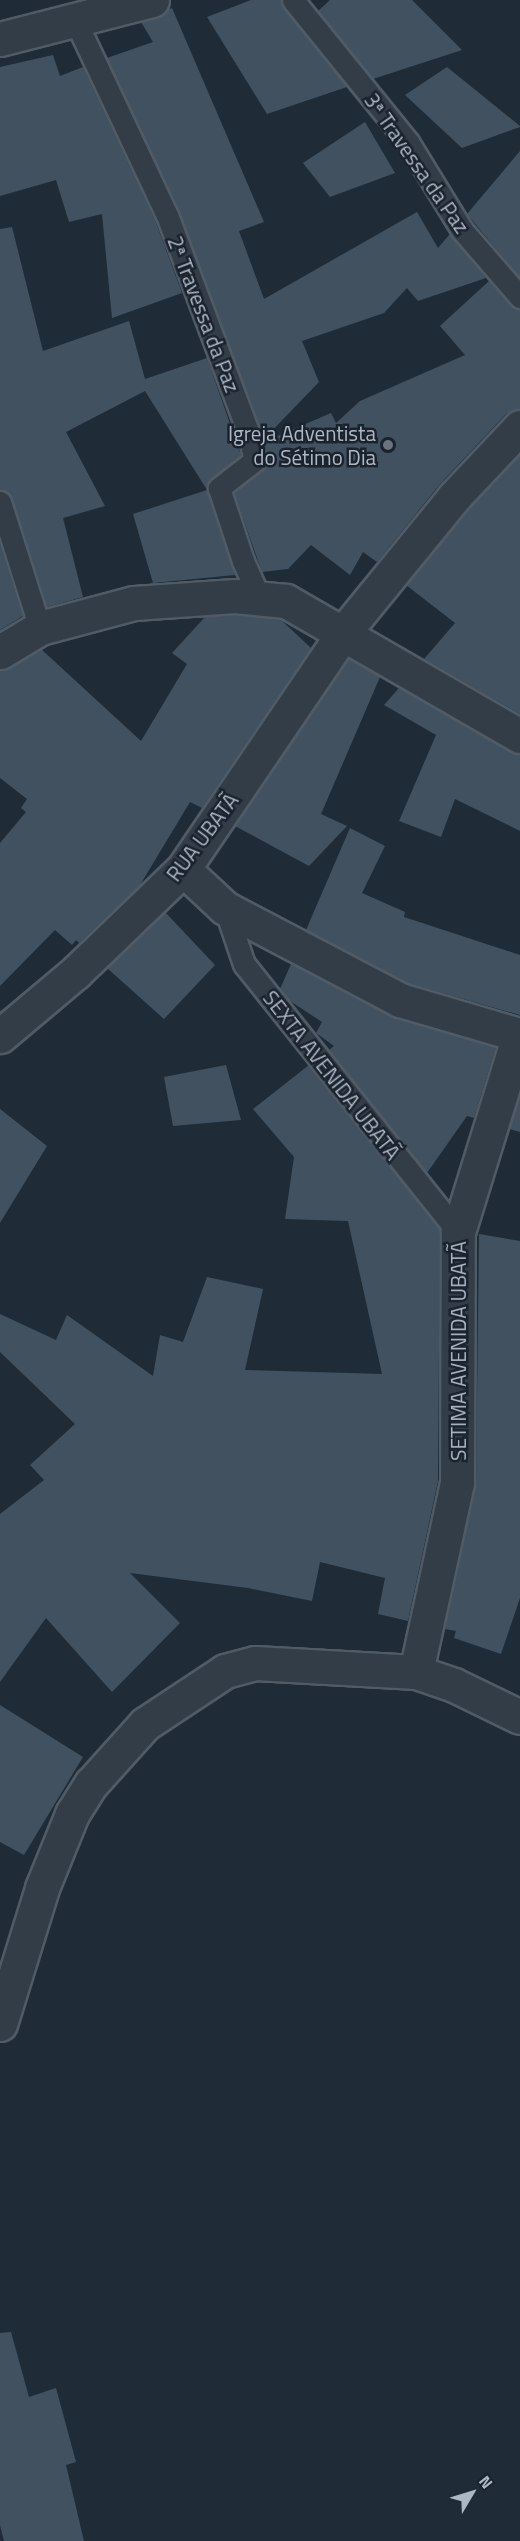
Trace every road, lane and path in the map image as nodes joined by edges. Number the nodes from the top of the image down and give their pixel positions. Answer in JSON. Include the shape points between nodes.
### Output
{"nodes":[{"id":1,"x":152,"y":0,"type":"edge"},
{"id":2,"x":293,"y":0,"type":"edge"},
{"id":3,"x":76,"y":22,"type":"junction"},
{"id":4,"x":0,"y":39,"type":"edge"},
{"id":5,"x":520,"y":297,"type":"edge"},
{"id":6,"x":520,"y":427,"type":"edge"},
{"id":7,"x":0,"y":502,"type":"edge"},
{"id":8,"x":260,"y":599,"type":"junction"},
{"id":9,"x":40,"y":628,"type":"junction"},
{"id":10,"x":344,"y":632,"type":"junction"},
{"id":11,"x":0,"y":652,"type":"edge"},
{"id":12,"x":520,"y":735,"type":"edge"},
{"id":13,"x":183,"y":869,"type":"junction"},
{"id":14,"x":225,"y":908,"type":"junction"},
{"id":15,"x":519,"y":1035,"type":"edge"},
{"id":16,"x":0,"y":1036,"type":"edge"},
{"id":17,"x":458,"y":1232,"type":"junction"},
{"id":18,"x":416,"y":1672,"type":"junction"},
{"id":19,"x":520,"y":1717,"type":"edge"},
{"id":20,"x":0,"y":2024,"type":"edge"}],
"edges":[{"from":1,"to":3,"type":"street"},
{"from":2,"to":5,"type":"lane","name":"3ª Travessa da Paz","via":[[408,142],[462,230]]},
{"from":3,"to":4,"type":"street"},
{"from":3,"to":8,"type":"lane","name":"2ª Travessa da Paz","via":[[167,215],[249,432],[255,460],[219,488]]},
{"from":6,"to":10,"type":"street","name":"RUA UBATÃ","via":[[454,498]]},
{"from":7,"to":9,"type":"lane"},
{"from":8,"to":9,"type":"street","via":[[235,596],[134,603]]},
{"from":8,"to":10,"type":"street","via":[[286,601]]},
{"from":9,"to":11,"type":"street"},
{"from":10,"to":12,"type":"street","via":[[454,701]]},
{"from":10,"to":13,"type":"street","name":"RUA UBATÃ"},
{"from":13,"to":14,"type":"street"},
{"from":13,"to":16,"type":"street","name":"RUA UBATÃ","via":[[76,972]]},
{"from":14,"to":15,"type":"street","via":[[400,1000]]},
{"from":14,"to":17,"type":"lane","name":"SEXTA AVENIDA UBATÃ","via":[[244,964]]},
{"from":15,"to":17,"type":"street","name":"SETIMA AVENIDA UBATÃ"},
{"from":17,"to":18,"type":"street","name":"SETIMA AVENIDA UBATÃ","via":[[457,1484]]},
{"from":18,"to":19,"type":"street","via":[[454,1685]]},
{"from":18,"to":20,"type":"street","via":[[255,1663],[225,1671],[145,1724],[91,1784],[72,1814],[42,1888]]}]}
